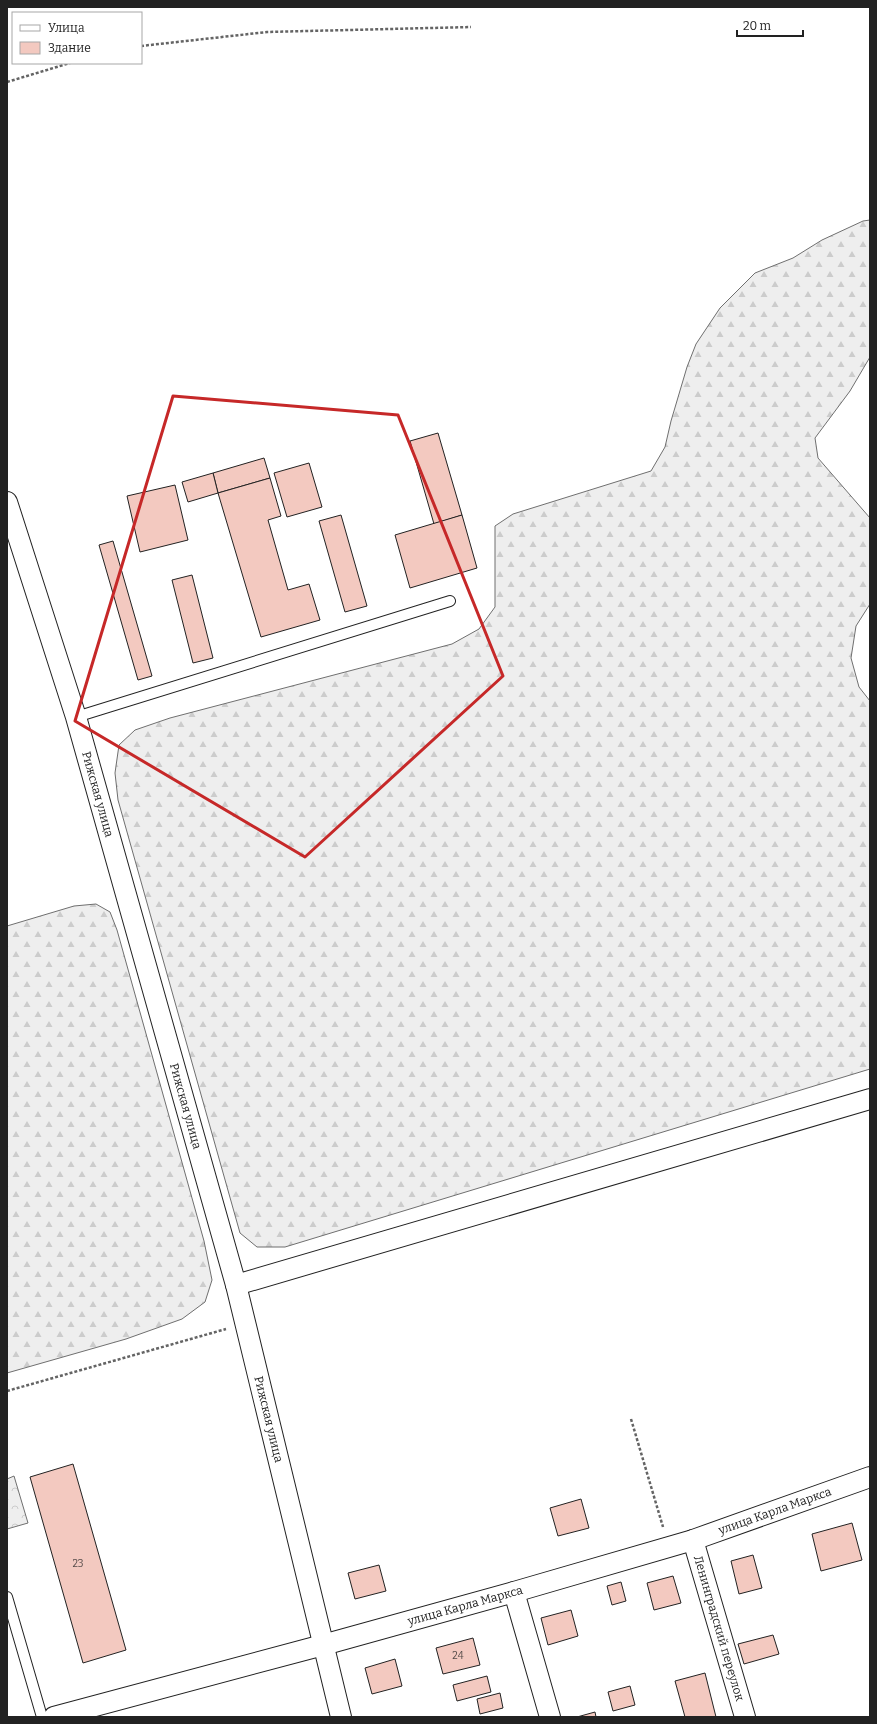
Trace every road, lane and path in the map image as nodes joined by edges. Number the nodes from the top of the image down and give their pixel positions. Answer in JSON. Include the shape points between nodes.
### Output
{"nodes":[{"id":1,"x":472,"y":27,"type":"dead end"},
{"id":2,"x":142,"y":46,"type":"edge"},
{"id":3,"x":67,"y":64,"type":"edge"},
{"id":4,"x":7,"y":82,"type":"edge"},
{"id":5,"x":7,"y":502,"type":"edge"},
{"id":6,"x":450,"y":601,"type":"dead end"},
{"id":7,"x":76,"y":717,"type":"junction"},
{"id":8,"x":870,"y":1099,"type":"edge"},
{"id":9,"x":236,"y":1285,"type":"junction"},
{"id":10,"x":245,"y":1324,"type":"junction"},
{"id":11,"x":7,"y":1391,"type":"edge"},
{"id":12,"x":631,"y":1419,"type":"dead end"},
{"id":13,"x":868,"y":1484,"type":"edge"},
{"id":14,"x":693,"y":1540,"type":"junction"},
{"id":15,"x":669,"y":1547,"type":"junction"},
{"id":16,"x":514,"y":1592,"type":"junction"},
{"id":17,"x":7,"y":1599,"type":"edge"},
{"id":18,"x":323,"y":1645,"type":"junction"},
{"id":19,"x":42,"y":1717,"type":"edge"},
{"id":20,"x":54,"y":1717,"type":"edge"},
{"id":21,"x":341,"y":1717,"type":"edge"},
{"id":22,"x":550,"y":1717,"type":"edge"},
{"id":23,"x":745,"y":1717,"type":"edge"}],
"edges":[{"from":1,"to":2,"type":"path","via":[[267,32]]},
{"from":3,"to":4,"type":"path"},
{"from":5,"to":7,"type":"street","name":"Рижская улица"},
{"from":6,"to":7,"type":"lane"},
{"from":7,"to":9,"type":"street","name":"Рижская улица"},
{"from":8,"to":9,"type":"street"},
{"from":9,"to":10,"type":"street","name":"Рижская улица"},
{"from":10,"to":11,"type":"path"},
{"from":10,"to":18,"type":"street","name":"Рижская улица"},
{"from":12,"to":15,"type":"path"},
{"from":13,"to":14,"type":"street","name":"улица Карла Маркса"},
{"from":14,"to":15,"type":"street","name":"улица Карла Маркса"},
{"from":14,"to":23,"type":"street","name":"Ленинградский переулок"},
{"from":15,"to":16,"type":"street","name":"улица Карла Маркса"},
{"from":16,"to":18,"type":"street","name":"улица Карла Маркса"},
{"from":16,"to":22,"type":"street"},
{"from":17,"to":19,"type":"lane"},
{"from":18,"to":20,"type":"street","name":"улица Карла Маркса"},
{"from":18,"to":21,"type":"street","name":"Рижская улица"}]}
